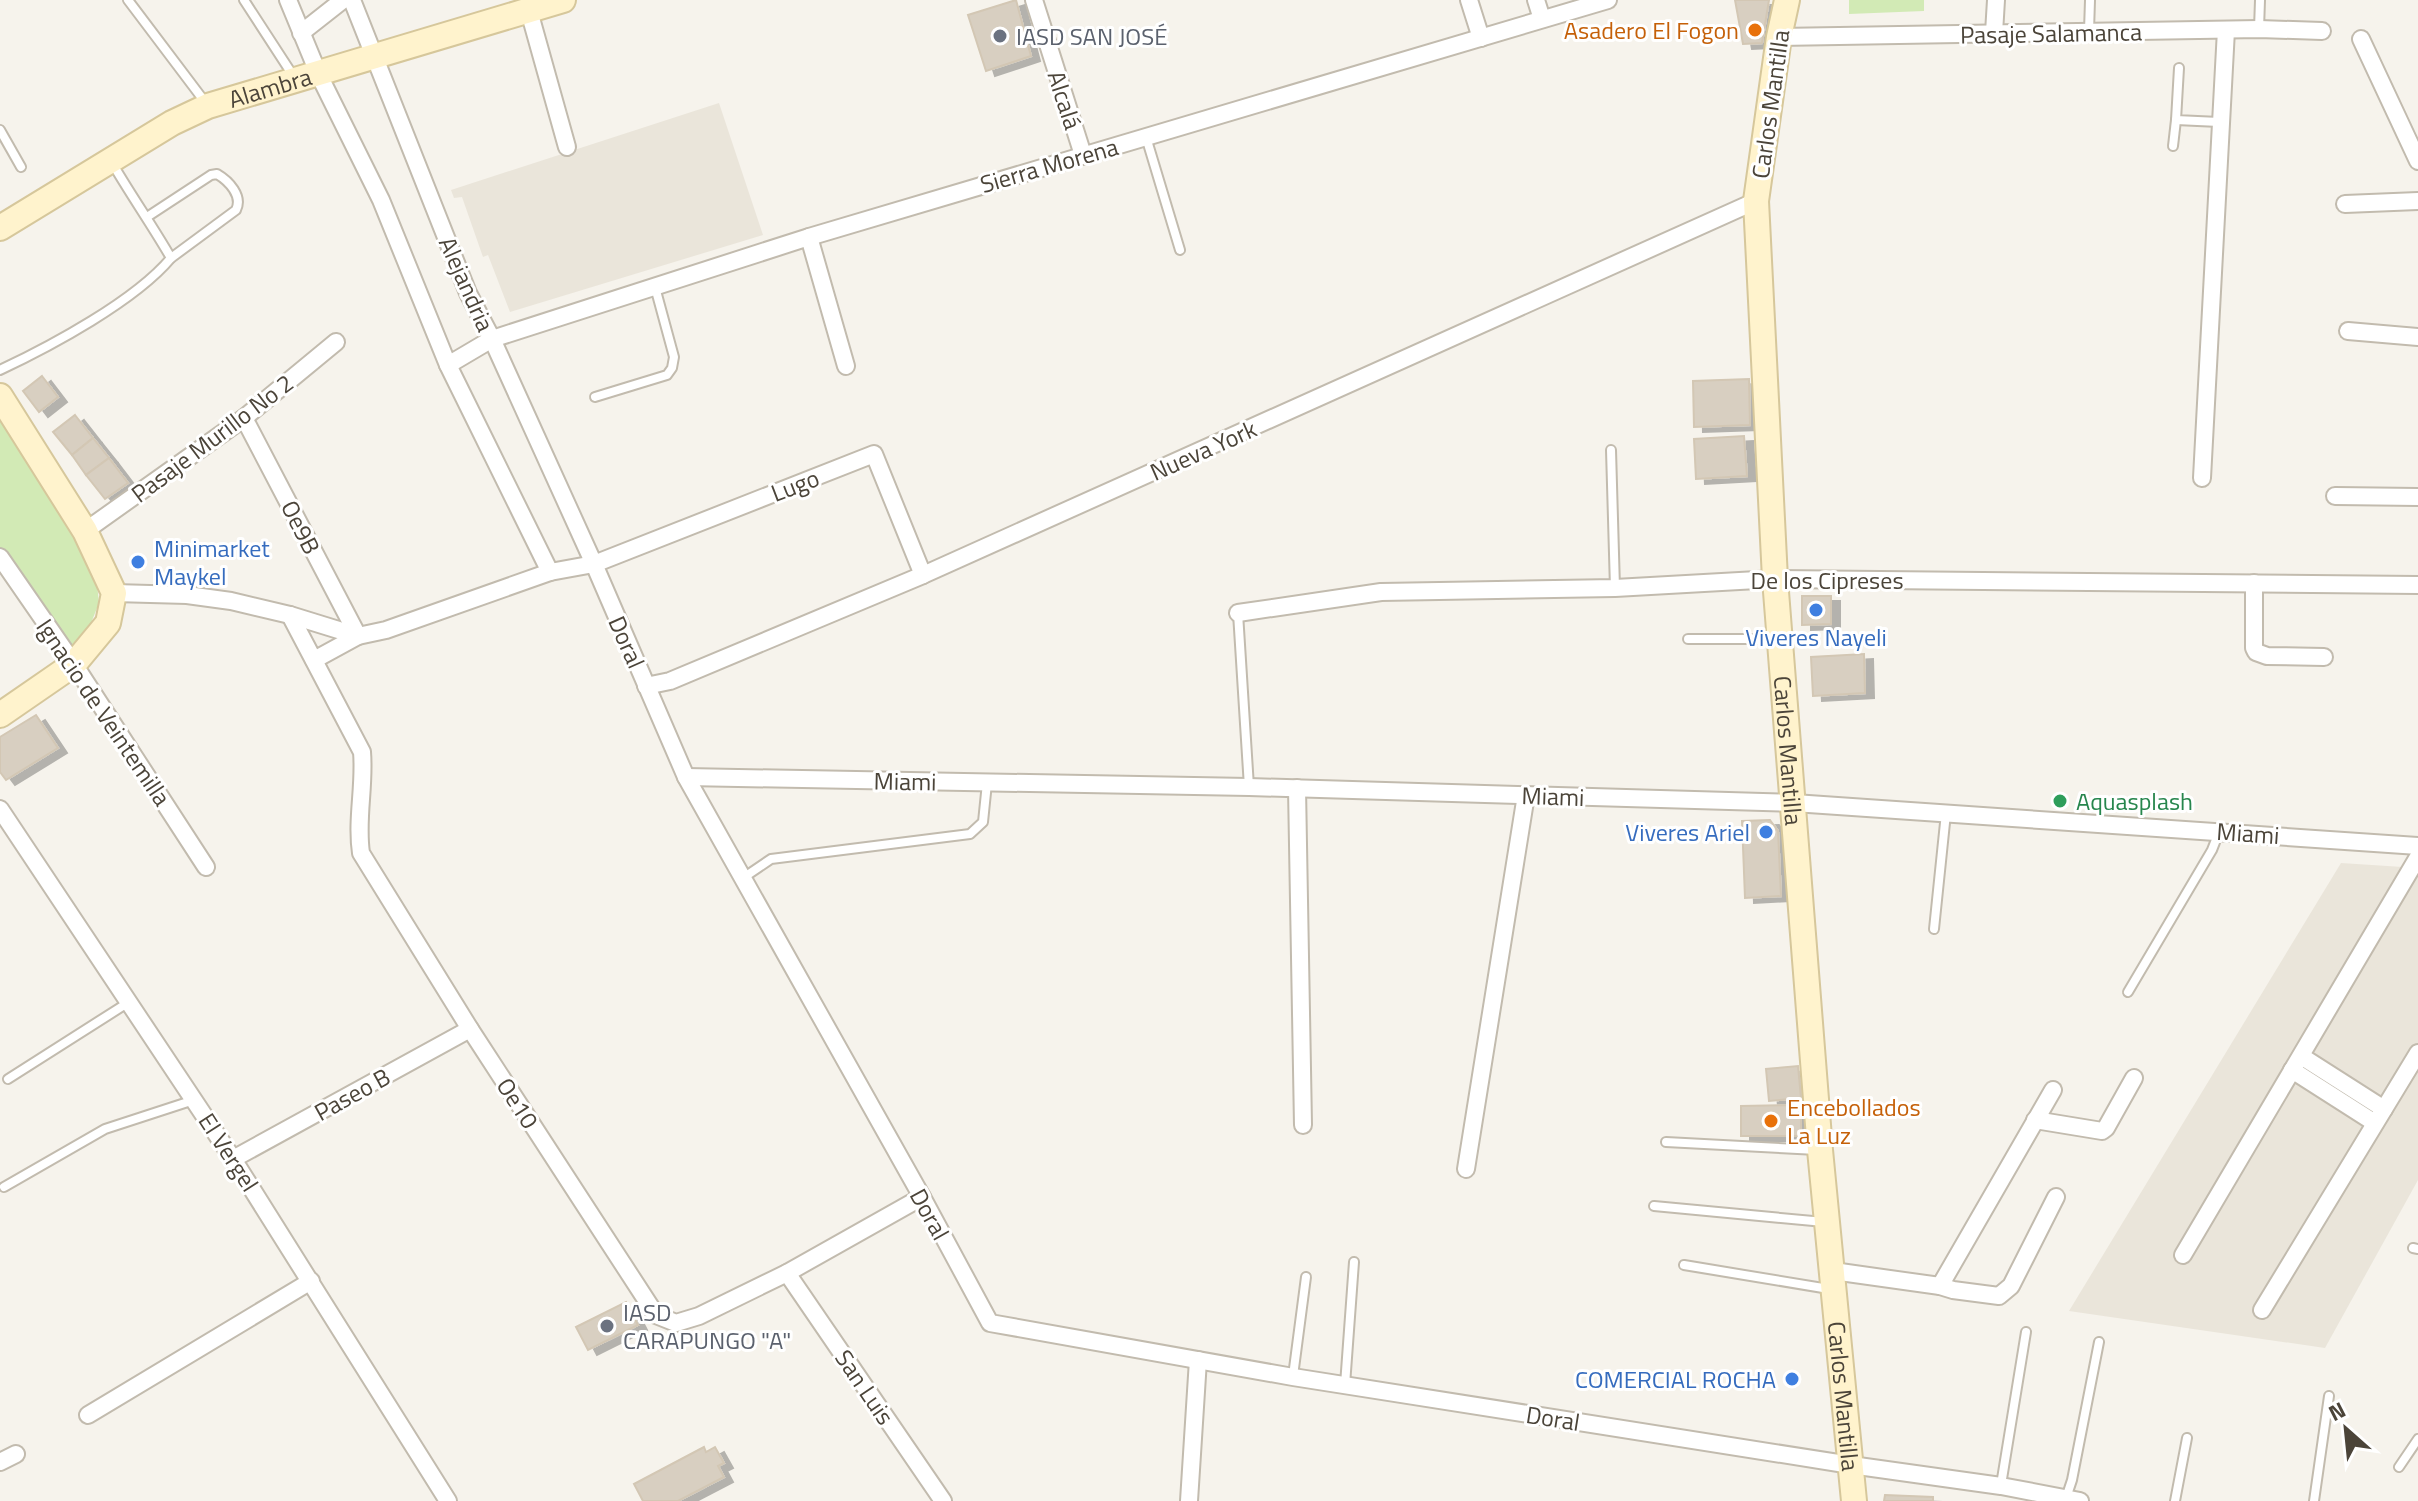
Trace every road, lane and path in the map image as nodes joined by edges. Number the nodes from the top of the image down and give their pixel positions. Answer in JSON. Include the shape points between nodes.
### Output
{"nodes":[{"id":1,"x":128,"y":0,"type":"edge"},
{"id":2,"x":244,"y":0,"type":"edge"},
{"id":3,"x":288,"y":0,"type":"edge"},
{"id":4,"x":343,"y":0,"type":"edge"},
{"id":5,"x":352,"y":0,"type":"edge"},
{"id":6,"x":563,"y":0,"type":"edge"},
{"id":7,"x":1034,"y":0,"type":"edge"},
{"id":8,"x":1469,"y":0,"type":"edge"},
{"id":9,"x":1536,"y":0,"type":"edge"},
{"id":10,"x":1608,"y":0,"type":"edge"},
{"id":11,"x":1787,"y":0,"type":"edge"},
{"id":12,"x":1996,"y":0,"type":"edge"},
{"id":13,"x":2090,"y":0,"type":"edge"},
{"id":14,"x":2260,"y":0,"type":"edge"},
{"id":15,"x":529,"y":11,"type":"junction"},
{"id":16,"x":1542,"y":19,"type":"junction"},
{"id":17,"x":2259,"y":29,"type":"junction"},
{"id":18,"x":2226,"y":30,"type":"junction"},
{"id":19,"x":2322,"y":31,"type":"dead end"},
{"id":20,"x":2089,"y":32,"type":"junction"},
{"id":21,"x":301,"y":33,"type":"junction"},
{"id":22,"x":1994,"y":33,"type":"junction"},
{"id":23,"x":1779,"y":37,"type":"junction"},
{"id":24,"x":1481,"y":38,"type":"junction"},
{"id":25,"x":2361,"y":39,"type":"dead end"},
{"id":26,"x":374,"y":56,"type":"junction"},
{"id":27,"x":2179,"y":68,"type":"dead end"},
{"id":28,"x":308,"y":78,"type":"junction"},
{"id":29,"x":208,"y":106,"type":"junction"},
{"id":30,"x":2176,"y":120,"type":"junction"},
{"id":31,"x":2219,"y":122,"type":"junction"},
{"id":32,"x":0,"y":130,"type":"edge"},
{"id":33,"x":1146,"y":137,"type":"junction"},
{"id":34,"x":2173,"y":146,"type":"dead end"},
{"id":35,"x":567,"y":147,"type":"dead end"},
{"id":36,"x":1083,"y":155,"type":"junction"},
{"id":37,"x":110,"y":160,"type":"junction"},
{"id":38,"x":2418,"y":161,"type":"edge"},
{"id":39,"x":21,"y":167,"type":"dead end"},
{"id":40,"x":1756,"y":201,"type":"junction"},
{"id":41,"x":2418,"y":201,"type":"edge"},
{"id":42,"x":2345,"y":204,"type":"dead end"},
{"id":43,"x":147,"y":217,"type":"junction"},
{"id":44,"x":0,"y":228,"type":"edge"},
{"id":45,"x":809,"y":237,"type":"junction"},
{"id":46,"x":1180,"y":250,"type":"dead end"},
{"id":47,"x":171,"y":258,"type":"junction"},
{"id":48,"x":654,"y":286,"type":"junction"},
{"id":49,"x":2348,"y":331,"type":"dead end"},
{"id":50,"x":2418,"y":337,"type":"edge"},
{"id":51,"x":492,"y":339,"type":"junction"},
{"id":52,"x":336,"y":342,"type":"dead end"},
{"id":53,"x":448,"y":365,"type":"junction"},
{"id":54,"x":846,"y":366,"type":"dead end"},
{"id":55,"x":0,"y":370,"type":"edge"},
{"id":56,"x":0,"y":396,"type":"edge"},
{"id":57,"x":595,"y":397,"type":"dead end"},
{"id":58,"x":244,"y":418,"type":"junction"},
{"id":59,"x":1611,"y":450,"type":"dead end"},
{"id":60,"x":2202,"y":478,"type":"dead end"},
{"id":61,"x":2335,"y":496,"type":"dead end"},
{"id":62,"x":2418,"y":497,"type":"edge"},
{"id":63,"x":85,"y":531,"type":"junction"},
{"id":64,"x":0,"y":557,"type":"edge"},
{"id":65,"x":594,"y":564,"type":"junction"},
{"id":66,"x":550,"y":572,"type":"junction"},
{"id":67,"x":923,"y":575,"type":"junction"},
{"id":68,"x":1775,"y":579,"type":"junction"},
{"id":69,"x":2254,"y":583,"type":"junction"},
{"id":70,"x":2418,"y":585,"type":"edge"},
{"id":71,"x":1615,"y":588,"type":"junction"},
{"id":72,"x":114,"y":593,"type":"junction"},
{"id":73,"x":1238,"y":613,"type":"joint"},
{"id":74,"x":290,"y":615,"type":"junction"},
{"id":75,"x":358,"y":636,"type":"junction"},
{"id":76,"x":1688,"y":639,"type":"dead end"},
{"id":77,"x":1781,"y":639,"type":"junction"},
{"id":78,"x":2324,"y":657,"type":"dead end"},
{"id":79,"x":314,"y":660,"type":"junction"},
{"id":80,"x":74,"y":664,"type":"junction"},
{"id":81,"x":646,"y":686,"type":"junction"},
{"id":82,"x":0,"y":715,"type":"edge"},
{"id":83,"x":686,"y":777,"type":"junction"},
{"id":84,"x":987,"y":782,"type":"junction"},
{"id":85,"x":1249,"y":787,"type":"junction"},
{"id":86,"x":1297,"y":788,"type":"junction"},
{"id":87,"x":1526,"y":795,"type":"junction"},
{"id":88,"x":1794,"y":803,"type":"junction"},
{"id":89,"x":0,"y":809,"type":"edge"},
{"id":90,"x":1946,"y":813,"type":"junction"},
{"id":91,"x":2220,"y":831,"type":"junction"},
{"id":92,"x":2418,"y":846,"type":"edge"},
{"id":93,"x":2418,"y":857,"type":"edge"},
{"id":94,"x":206,"y":867,"type":"dead end"},
{"id":95,"x":743,"y":878,"type":"junction"},
{"id":96,"x":1934,"y":929,"type":"dead end"},
{"id":97,"x":2128,"y":992,"type":"dead end"},
{"id":98,"x":129,"y":1002,"type":"junction"},
{"id":99,"x":470,"y":1029,"type":"junction"},
{"id":100,"x":2418,"y":1053,"type":"edge"},
{"id":101,"x":2296,"y":1063,"type":"junction"},
{"id":102,"x":2134,"y":1078,"type":"dead end"},
{"id":103,"x":8,"y":1079,"type":"dead end"},
{"id":104,"x":2053,"y":1090,"type":"dead end"},
{"id":105,"x":195,"y":1100,"type":"junction"},
{"id":106,"x":2380,"y":1116,"type":"junction"},
{"id":107,"x":2035,"y":1120,"type":"junction"},
{"id":108,"x":1303,"y":1125,"type":"dead end"},
{"id":109,"x":1666,"y":1142,"type":"dead end"},
{"id":110,"x":1820,"y":1150,"type":"junction"},
{"id":111,"x":233,"y":1159,"type":"junction"},
{"id":112,"x":1466,"y":1169,"type":"dead end"},
{"id":113,"x":4,"y":1187,"type":"dead end"},
{"id":114,"x":922,"y":1197,"type":"junction"},
{"id":115,"x":2056,"y":1197,"type":"dead end"},
{"id":116,"x":1654,"y":1206,"type":"dead end"},
{"id":117,"x":1828,"y":1222,"type":"junction"},
{"id":118,"x":2183,"y":1255,"type":"dead end"},
{"id":119,"x":1354,"y":1262,"type":"dead end"},
{"id":120,"x":1684,"y":1265,"type":"dead end"},
{"id":121,"x":787,"y":1273,"type":"junction"},
{"id":122,"x":1306,"y":1277,"type":"dead end"},
{"id":123,"x":311,"y":1281,"type":"junction"},
{"id":124,"x":1834,"y":1281,"type":"junction"},
{"id":125,"x":1940,"y":1286,"type":"junction"},
{"id":126,"x":2262,"y":1310,"type":"dead end"},
{"id":127,"x":2026,"y":1332,"type":"dead end"},
{"id":128,"x":2099,"y":1342,"type":"dead end"},
{"id":129,"x":1198,"y":1360,"type":"junction"},
{"id":130,"x":1293,"y":1377,"type":"junction"},
{"id":131,"x":1345,"y":1385,"type":"junction"},
{"id":132,"x":2329,"y":1396,"type":"dead end"},
{"id":133,"x":88,"y":1415,"type":"dead end"},
{"id":134,"x":2187,"y":1438,"type":"dead end"},
{"id":135,"x":2418,"y":1439,"type":"edge"},
{"id":136,"x":16,"y":1454,"type":"dead end"},
{"id":137,"x":0,"y":1462,"type":"edge"},
{"id":138,"x":1851,"y":1465,"type":"junction"},
{"id":139,"x":2399,"y":1467,"type":"dead end"},
{"id":140,"x":2001,"y":1486,"type":"junction"},
{"id":141,"x":2073,"y":1500,"type":"edge"},
{"id":142,"x":448,"y":1501,"type":"edge"},
{"id":143,"x":943,"y":1501,"type":"edge"},
{"id":144,"x":1189,"y":1501,"type":"edge"},
{"id":145,"x":1854,"y":1501,"type":"edge"},
{"id":146,"x":2175,"y":1501,"type":"edge"},
{"id":147,"x":2314,"y":1501,"type":"edge"}],
"edges":[{"from":1,"to":29,"type":"lane"},
{"from":2,"to":28,"type":"lane"},
{"from":3,"to":21,"type":"street"},
{"from":4,"to":21,"type":"street"},
{"from":5,"to":26,"type":"street","name":"Alejandria"},
{"from":6,"to":15,"type":"street","name":"Alambra"},
{"from":7,"to":36,"type":"street","name":"Alcalá"},
{"from":8,"to":24,"type":"street"},
{"from":9,"to":16,"type":"street"},
{"from":10,"to":16,"type":"street","name":"Sierra Morena"},
{"from":11,"to":23,"type":"street","name":"Carlos Mantilla"},
{"from":12,"to":22,"type":"street"},
{"from":13,"to":20,"type":"lane"},
{"from":14,"to":17,"type":"lane"},
{"from":15,"to":26,"type":"street","name":"Alambra"},
{"from":15,"to":35,"type":"street"},
{"from":16,"to":24,"type":"street","name":"Sierra Morena"},
{"from":17,"to":18,"type":"street","name":"Pasaje Salamanca"},
{"from":17,"to":19,"type":"street","name":"Pasaje Salamanca"},
{"from":18,"to":20,"type":"street","name":"Pasaje Salamanca"},
{"from":18,"to":31,"type":"street"},
{"from":20,"to":22,"type":"street","name":"Pasaje Salamanca"},
{"from":21,"to":28,"type":"street"},
{"from":22,"to":23,"type":"street","name":"Pasaje Salamanca"},
{"from":23,"to":40,"type":"street","name":"Carlos Mantilla"},
{"from":24,"to":33,"type":"street","name":"Sierra Morena"},
{"from":25,"to":38,"type":"street"},
{"from":26,"to":28,"type":"street","name":"Alambra"},
{"from":26,"to":51,"type":"street","name":"Alejandria","via":[[468,293]]},
{"from":27,"to":30,"type":"lane"},
{"from":28,"to":29,"type":"street","name":"Alambra"},
{"from":28,"to":53,"type":"street","via":[[381,200]]},
{"from":29,"to":37,"type":"street","name":"Alambra"},
{"from":30,"to":31,"type":"lane"},
{"from":30,"to":34,"type":"lane"},
{"from":31,"to":60,"type":"street"},
{"from":32,"to":39,"type":"lane"},
{"from":33,"to":36,"type":"street","name":"Sierra Morena"},
{"from":33,"to":46,"type":"lane"},
{"from":36,"to":45,"type":"street","name":"Sierra Morena"},
{"from":37,"to":43,"type":"lane"},
{"from":37,"to":44,"type":"street","name":"Alambra"},
{"from":40,"to":67,"type":"street","name":"Nueva York"},
{"from":40,"to":68,"type":"street","name":"Carlos Mantilla"},
{"from":41,"to":42,"type":"street"},
{"from":43,"to":47,"type":"lane"},
{"from":43,"to":47,"type":"lane","via":[[211,175],[217,174],[239,196],[236,210]]},
{"from":45,"to":48,"type":"street","name":"Sierra Morena"},
{"from":45,"to":54,"type":"street"},
{"from":47,"to":55,"type":"lane","via":[[102,315]]},
{"from":48,"to":51,"type":"street","name":"Sierra Morena"},
{"from":48,"to":57,"type":"lane","via":[[674,357],[672,368],[667,375]]},
{"from":49,"to":50,"type":"street"},
{"from":51,"to":53,"type":"street","name":"Sierra Morena"},
{"from":51,"to":65,"type":"street","name":"Alejandria"},
{"from":52,"to":58,"type":"street","name":"Pasaje Murillo No 2"},
{"from":53,"to":66,"type":"street"},
{"from":56,"to":63,"type":"street"},
{"from":58,"to":63,"type":"street","name":"Pasaje Murillo No 2"},
{"from":58,"to":75,"type":"street","name":"Oe9B"},
{"from":59,"to":71,"type":"lane"},
{"from":61,"to":62,"type":"street"},
{"from":63,"to":72,"type":"street"},
{"from":64,"to":80,"type":"street","name":"Ignacio de Veintemilla"},
{"from":65,"to":66,"type":"street"},
{"from":65,"to":67,"type":"street","name":"Lugo","via":[[874,454]]},
{"from":65,"to":81,"type":"street","name":"Doral"},
{"from":66,"to":75,"type":"street"},
{"from":67,"to":81,"type":"street","name":"Nueva York","via":[[670,681]]},
{"from":68,"to":69,"type":"street","name":"De los Cipreses"},
{"from":68,"to":71,"type":"street","name":"De los Cipreses"},
{"from":68,"to":77,"type":"street","name":"Carlos Mantilla"},
{"from":69,"to":70,"type":"street","name":"De los Cipreses"},
{"from":69,"to":78,"type":"street","via":[[2256,652]]},
{"from":71,"to":73,"type":"street","name":"De los Cipreses","via":[[1381,592]]},
{"from":72,"to":74,"type":"street","via":[[187,595]]},
{"from":72,"to":80,"type":"street","via":[[108,623]]},
{"from":73,"to":85,"type":"lane"},
{"from":74,"to":75,"type":"street"},
{"from":74,"to":79,"type":"street","name":"Oe10"},
{"from":75,"to":79,"type":"street"},
{"from":76,"to":77,"type":"lane"},
{"from":77,"to":88,"type":"street","name":"Carlos Mantilla"},
{"from":79,"to":99,"type":"street","name":"Oe10","via":[[362,752],[361,853]]},
{"from":80,"to":82,"type":"street"},
{"from":80,"to":94,"type":"street","name":"Ignacio de Veintemilla"},
{"from":81,"to":83,"type":"street","name":"Doral"},
{"from":83,"to":84,"type":"street","name":"Miami"},
{"from":83,"to":95,"type":"street","name":"Doral"},
{"from":84,"to":85,"type":"street","name":"Miami"},
{"from":84,"to":95,"type":"lane","via":[[983,822],[970,834],[771,859]]},
{"from":85,"to":86,"type":"street","name":"Miami"},
{"from":86,"to":87,"type":"street","name":"Miami"},
{"from":86,"to":108,"type":"street"},
{"from":87,"to":88,"type":"street","name":"Miami"},
{"from":87,"to":112,"type":"street"},
{"from":88,"to":90,"type":"street","name":"Miami"},
{"from":88,"to":110,"type":"street","name":"Carlos Mantilla"},
{"from":89,"to":98,"type":"street","name":"El Vergel"},
{"from":90,"to":91,"type":"street","name":"Miami"},
{"from":90,"to":96,"type":"lane"},
{"from":91,"to":92,"type":"street","name":"Miami"},
{"from":91,"to":97,"type":"lane"},
{"from":93,"to":101,"type":"street"},
{"from":95,"to":114,"type":"street","name":"Doral"},
{"from":98,"to":103,"type":"lane"},
{"from":98,"to":105,"type":"street","name":"El Vergel"},
{"from":99,"to":111,"type":"street","name":"Paseo B"},
{"from":99,"to":121,"type":"street","name":"Oe10","via":[[656,1315],[676,1323],[699,1316]]},
{"from":100,"to":106,"type":"street"},
{"from":101,"to":106,"type":"street"},
{"from":101,"to":118,"type":"street"},
{"from":102,"to":107,"type":"street","via":[[2102,1131]]},
{"from":104,"to":107,"type":"street"},
{"from":105,"to":111,"type":"street","name":"El Vergel"},
{"from":105,"to":113,"type":"lane","via":[[105,1129]]},
{"from":106,"to":126,"type":"street"},
{"from":107,"to":125,"type":"street"},
{"from":109,"to":110,"type":"lane"},
{"from":110,"to":117,"type":"street","name":"Carlos Mantilla"},
{"from":111,"to":123,"type":"street","name":"El Vergel"},
{"from":114,"to":121,"type":"street","name":"Oe10"},
{"from":114,"to":129,"type":"street","name":"Doral","via":[[990,1323]]},
{"from":115,"to":125,"type":"street","via":[[2004,1294]]},
{"from":116,"to":117,"type":"lane"},
{"from":117,"to":124,"type":"street","name":"Carlos Mantilla"},
{"from":119,"to":131,"type":"lane"},
{"from":120,"to":124,"type":"lane"},
{"from":121,"to":143,"type":"street","name":"San Luis"},
{"from":122,"to":130,"type":"lane"},
{"from":123,"to":133,"type":"street"},
{"from":123,"to":142,"type":"street","name":"El Vergel"},
{"from":124,"to":125,"type":"street"},
{"from":124,"to":138,"type":"street","name":"Carlos Mantilla"},
{"from":127,"to":140,"type":"lane"},
{"from":128,"to":141,"type":"lane","via":[[2072,1480]]},
{"from":129,"to":130,"type":"street","name":"Doral"},
{"from":129,"to":144,"type":"street"},
{"from":130,"to":131,"type":"street","name":"Doral"},
{"from":131,"to":138,"type":"street","name":"Doral"},
{"from":132,"to":147,"type":"lane"},
{"from":134,"to":146,"type":"lane"},
{"from":135,"to":139,"type":"lane"},
{"from":136,"to":137,"type":"street"},
{"from":138,"to":140,"type":"street","name":"Doral"},
{"from":138,"to":145,"type":"street","name":"Carlos Mantilla"},
{"from":140,"to":141,"type":"street","name":"Doral"}]}
